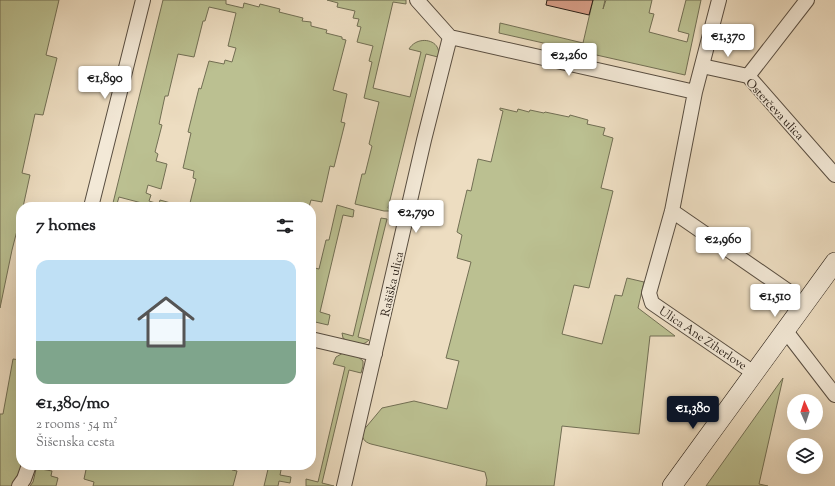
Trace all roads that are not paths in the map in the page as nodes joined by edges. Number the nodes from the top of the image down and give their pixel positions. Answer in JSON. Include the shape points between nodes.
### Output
{"nodes":[{"id":1,"x":143,"y":0,"type":"edge"},
{"id":2,"x":417,"y":0,"type":"edge"},
{"id":3,"x":718,"y":0,"type":"edge"},
{"id":4,"x":807,"y":0,"type":"edge"},
{"id":5,"x":450,"y":37,"type":"junction"},
{"id":6,"x":702,"y":66,"type":"junction"},
{"id":7,"x":748,"y":76,"type":"junction"},
{"id":8,"x":695,"y":92,"type":"junction"},
{"id":9,"x":835,"y":175,"type":"edge"},
{"id":10,"x":92,"y":202,"type":"edge"},
{"id":11,"x":672,"y":211,"type":"junction"},
{"id":12,"x":835,"y":262,"type":"edge"},
{"id":13,"x":788,"y":291,"type":"dead end"},
{"id":14,"x":785,"y":330,"type":"junction"},
{"id":15,"x":316,"y":340,"type":"edge"},
{"id":16,"x":375,"y":354,"type":"junction"},
{"id":17,"x":754,"y":373,"type":"junction"},
{"id":18,"x":835,"y":395,"type":"edge"},
{"id":19,"x":27,"y":470,"type":"edge"},
{"id":20,"x":20,"y":486,"type":"edge"},
{"id":21,"x":344,"y":486,"type":"edge"},
{"id":22,"x":672,"y":486,"type":"edge"}],
"edges":[{"from":1,"to":10,"type":"street"},
{"from":2,"to":5,"type":"street"},
{"from":3,"to":6,"type":"street","name":"Ulica Ane Ziherlove"},
{"from":4,"to":7,"type":"street"},
{"from":5,"to":8,"type":"street"},
{"from":5,"to":16,"type":"street","name":"Rašiška ulica"},
{"from":6,"to":7,"type":"street","name":"Osterčeva ulica"},
{"from":6,"to":8,"type":"street","name":"Ulica Ane Ziherlove"},
{"from":7,"to":9,"type":"street","name":"Osterčeva ulica"},
{"from":8,"to":11,"type":"street","name":"Ulica Ane Ziherlove"},
{"from":11,"to":13,"type":"street"},
{"from":11,"to":17,"type":"street","name":"Ulica Ane Ziherlove","via":[[649,293],[652,303]]},
{"from":12,"to":14,"type":"main road"},
{"from":14,"to":17,"type":"main road"},
{"from":14,"to":18,"type":"street"},
{"from":15,"to":16,"type":"street"},
{"from":16,"to":21,"type":"street","name":"Rašiška ulica"},
{"from":17,"to":22,"type":"main road"},
{"from":19,"to":20,"type":"street"}]}
